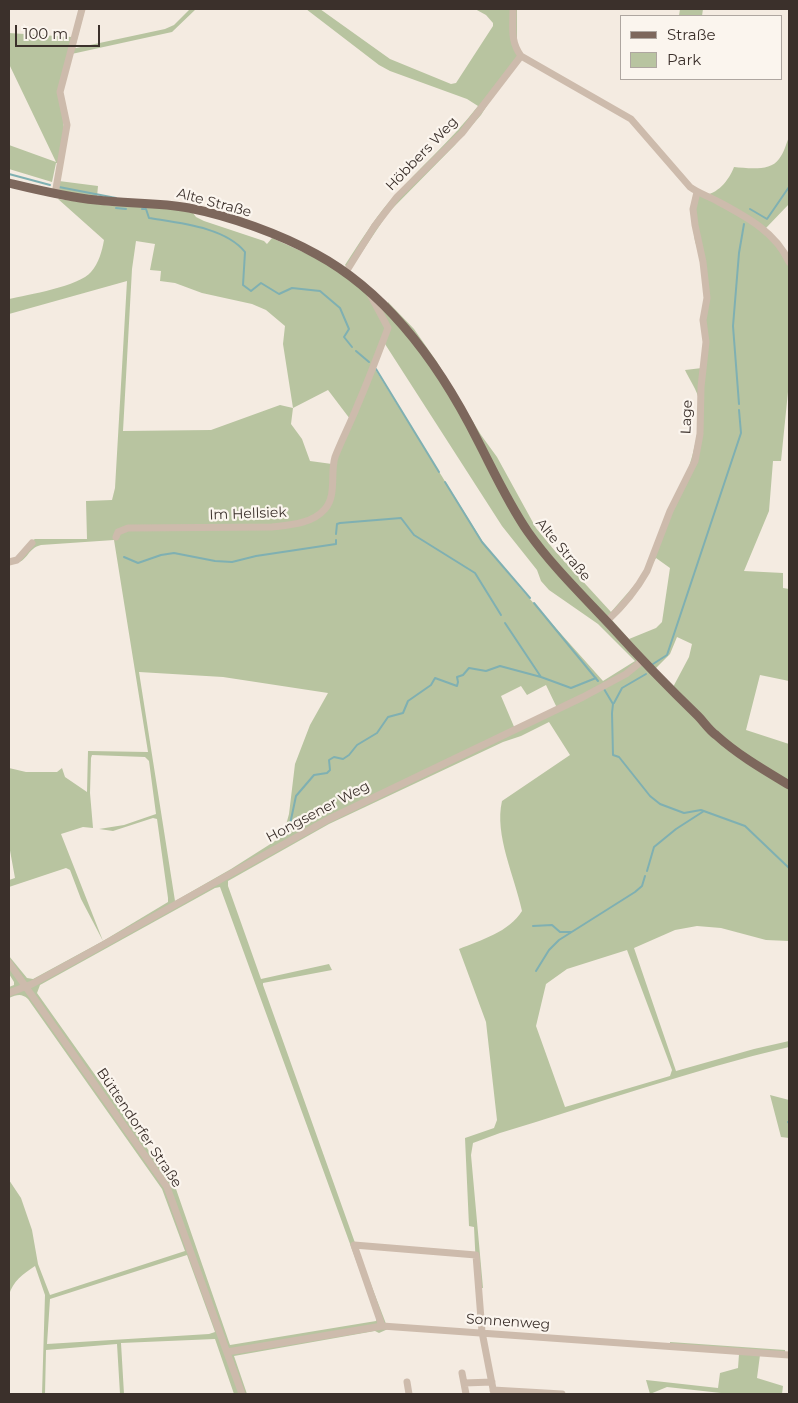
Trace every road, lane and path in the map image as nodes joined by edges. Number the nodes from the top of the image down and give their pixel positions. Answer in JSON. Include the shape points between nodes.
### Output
{"nodes":[{"id":1,"x":82,"y":9,"type":"edge"},
{"id":2,"x":513,"y":9,"type":"edge"},
{"id":3,"x":520,"y":56,"type":"junction"},
{"id":4,"x":9,"y":183,"type":"edge"},
{"id":5,"x":696,"y":192,"type":"junction"},
{"id":6,"x":54,"y":194,"type":"junction"},
{"id":7,"x":789,"y":262,"type":"edge"},
{"id":8,"x":346,"y":272,"type":"junction"},
{"id":9,"x":368,"y":290,"type":"junction"},
{"id":10,"x":348,"y":427,"type":"joint"},
{"id":11,"x":116,"y":537,"type":"dead end"},
{"id":12,"x":32,"y":543,"type":"dead end"},
{"id":13,"x":9,"y":562,"type":"edge"},
{"id":14,"x":607,"y":621,"type":"junction"},
{"id":15,"x":642,"y":660,"type":"junction"},
{"id":16,"x":789,"y":785,"type":"edge"},
{"id":17,"x":9,"y":963,"type":"edge"},
{"id":18,"x":26,"y":986,"type":"junction"},
{"id":19,"x":9,"y":993,"type":"edge"},
{"id":20,"x":382,"y":1326,"type":"junction"},
{"id":21,"x":482,"y":1332,"type":"junction"},
{"id":22,"x":227,"y":1352,"type":"junction"},
{"id":23,"x":789,"y":1355,"type":"edge"},
{"id":24,"x":462,"y":1373,"type":"dead end"},
{"id":25,"x":407,"y":1382,"type":"dead end"},
{"id":26,"x":492,"y":1382,"type":"junction"},
{"id":27,"x":464,"y":1383,"type":"junction"},
{"id":28,"x":493,"y":1392,"type":"edge"},
{"id":29,"x":242,"y":1394,"type":"edge"},
{"id":30,"x":409,"y":1394,"type":"edge"},
{"id":31,"x":466,"y":1394,"type":"edge"},
{"id":32,"x":562,"y":1394,"type":"edge"}],
"edges":[{"from":1,"to":6,"type":"street","via":[[60,92],[67,126]]},
{"from":2,"to":3,"type":"street","via":[[514,47]]},
{"from":3,"to":5,"type":"street","via":[[631,118]]},
{"from":3,"to":8,"type":"street","name":"Höbbers Weg","via":[[462,132],[397,197]]},
{"from":4,"to":6,"type":"main road","name":"Alte Straße"},
{"from":5,"to":7,"type":"street","via":[[750,220],[771,235]]},
{"from":5,"to":14,"type":"street","name":"Lage","via":[[693,209],[707,298],[703,320],[706,342],[700,434],[695,461],[670,511],[647,571]]},
{"from":6,"to":8,"type":"main road","name":"Alte Straße","via":[[97,201],[170,205],[212,213],[315,253]]},
{"from":8,"to":9,"type":"main road","name":"Alte Straße"},
{"from":9,"to":10,"type":"street","name":"Alte Straße","via":[[388,328]]},
{"from":9,"to":14,"type":"main road","name":"Alte Straße","via":[[412,335],[427,356],[464,415],[506,497],[529,533]]},
{"from":10,"to":11,"type":"street","name":"Im Hellsiek","via":[[334,459],[331,501],[319,515],[293,525],[272,527],[128,528],[118,532]]},
{"from":12,"to":13,"type":"street","via":[[17,560]]},
{"from":14,"to":15,"type":"main road","name":"Alte Straße"},
{"from":15,"to":16,"type":"main road","name":"Alte Straße","via":[[714,734]]},
{"from":15,"to":18,"type":"street","name":"Hongsener Weg","via":[[626,674],[583,697],[329,819]]},
{"from":17,"to":18,"type":"street","name":"Büttendorfer Straße"},
{"from":18,"to":19,"type":"street","name":"Hongsener Weg"},
{"from":18,"to":22,"type":"street","name":"Büttendorfer Straße","via":[[167,1187]]},
{"from":20,"to":21,"type":"street","name":"Sonnenweg"},
{"from":20,"to":21,"type":"street","via":[[354,1245],[476,1255]]},
{"from":20,"to":22,"type":"street","name":"Sonnenweg"},
{"from":21,"to":23,"type":"street","name":"Sonnenweg"},
{"from":21,"to":26,"type":"street"},
{"from":22,"to":29,"type":"street","name":"Büttendorfer Straße"},
{"from":24,"to":27,"type":"street"},
{"from":25,"to":30,"type":"street"},
{"from":26,"to":27,"type":"street"},
{"from":26,"to":28,"type":"street"},
{"from":27,"to":31,"type":"street"},
{"from":28,"to":32,"type":"street"}]}
